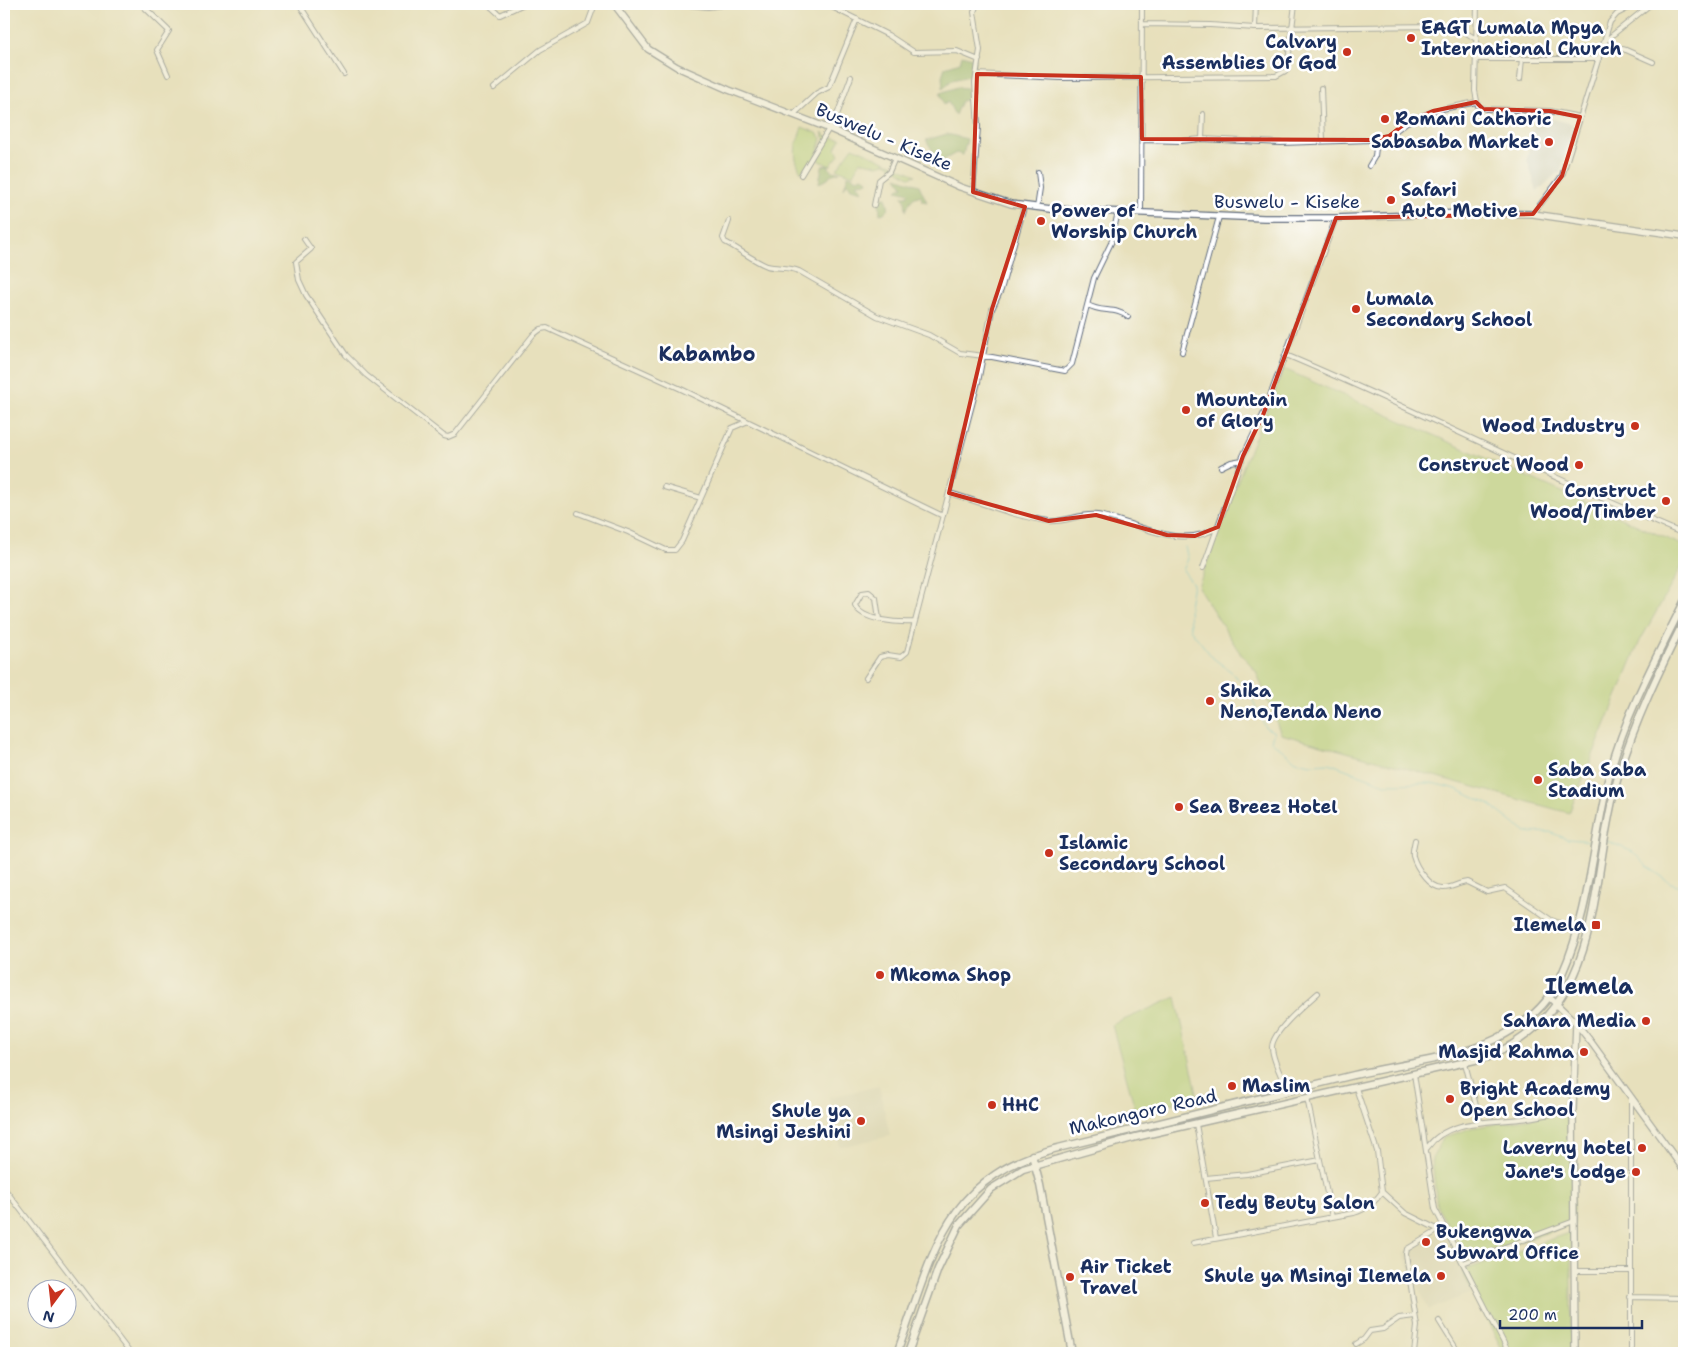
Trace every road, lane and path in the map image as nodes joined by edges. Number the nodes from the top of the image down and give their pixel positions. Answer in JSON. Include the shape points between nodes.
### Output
{"nodes":[{"id":1,"x":141,"y":4,"type":"edge"},
{"id":2,"x":299,"y":4,"type":"edge"},
{"id":3,"x":488,"y":4,"type":"edge"},
{"id":4,"x":524,"y":4,"type":"edge"},
{"id":5,"x":595,"y":4,"type":"edge"},
{"id":6,"x":614,"y":4,"type":"edge"},
{"id":7,"x":679,"y":4,"type":"edge"},
{"id":8,"x":730,"y":4,"type":"edge"},
{"id":9,"x":826,"y":4,"type":"edge"},
{"id":10,"x":977,"y":4,"type":"edge"},
{"id":11,"x":1142,"y":4,"type":"edge"},
{"id":12,"x":1256,"y":4,"type":"edge"},
{"id":13,"x":1295,"y":4,"type":"edge"},
{"id":14,"x":1477,"y":4,"type":"edge"},
{"id":15,"x":1626,"y":4,"type":"edge"},
{"id":16,"x":1636,"y":4,"type":"edge"},
{"id":17,"x":1651,"y":4,"type":"edge"},
{"id":18,"x":1674,"y":4,"type":"edge"},
{"id":19,"x":1684,"y":6,"type":"edge"},
{"id":20,"x":1622,"y":11,"type":"junction"},
{"id":21,"x":856,"y":19,"type":"junction"},
{"id":22,"x":1142,"y":24,"type":"junction"},
{"id":23,"x":1292,"y":27,"type":"junction"},
{"id":24,"x":1255,"y":28,"type":"junction"},
{"id":25,"x":1476,"y":39,"type":"junction"},
{"id":26,"x":1604,"y":42,"type":"junction"},
{"id":27,"x":1476,"y":59,"type":"junction"},
{"id":28,"x":1599,"y":59,"type":"junction"},
{"id":29,"x":979,"y":60,"type":"junction"},
{"id":30,"x":1522,"y":60,"type":"junction"},
{"id":31,"x":1653,"y":62,"type":"dead end"},
{"id":32,"x":344,"y":74,"type":"dead end"},
{"id":33,"x":976,"y":74,"type":"junction"},
{"id":34,"x":168,"y":75,"type":"dead end"},
{"id":35,"x":851,"y":76,"type":"dead end"},
{"id":36,"x":1142,"y":77,"type":"junction"},
{"id":37,"x":1520,"y":79,"type":"dead end"},
{"id":38,"x":494,"y":88,"type":"dead end"},
{"id":39,"x":1320,"y":88,"type":"dead end"},
{"id":40,"x":1476,"y":102,"type":"junction"},
{"id":41,"x":1203,"y":114,"type":"dead end"},
{"id":42,"x":793,"y":115,"type":"junction"},
{"id":43,"x":1580,"y":117,"type":"junction"},
{"id":44,"x":830,"y":129,"type":"junction"},
{"id":45,"x":1202,"y":138,"type":"junction"},
{"id":46,"x":1142,"y":140,"type":"junction"},
{"id":47,"x":1323,"y":140,"type":"junction"},
{"id":48,"x":1377,"y":140,"type":"junction"},
{"id":49,"x":895,"y":158,"type":"junction"},
{"id":50,"x":1369,"y":166,"type":"dead end"},
{"id":51,"x":1038,"y":172,"type":"dead end"},
{"id":52,"x":801,"y":176,"type":"dead end"},
{"id":53,"x":973,"y":192,"type":"junction"},
{"id":54,"x":874,"y":205,"type":"dead end"},
{"id":55,"x":1024,"y":207,"type":"junction"},
{"id":56,"x":1037,"y":208,"type":"junction"},
{"id":57,"x":1118,"y":212,"type":"junction"},
{"id":58,"x":1141,"y":213,"type":"junction"},
{"id":59,"x":1533,"y":214,"type":"junction"},
{"id":60,"x":1219,"y":216,"type":"junction"},
{"id":61,"x":1336,"y":218,"type":"junction"},
{"id":62,"x":729,"y":221,"type":"dead end"},
{"id":63,"x":1684,"y":236,"type":"edge"},
{"id":64,"x":304,"y":238,"type":"dead end"},
{"id":65,"x":1088,"y":305,"type":"junction"},
{"id":66,"x":1128,"y":317,"type":"dead end"},
{"id":67,"x":1182,"y":352,"type":"dead end"},
{"id":68,"x":1286,"y":354,"type":"junction"},
{"id":69,"x":984,"y":355,"type":"junction"},
{"id":70,"x":746,"y":422,"type":"junction"},
{"id":71,"x":1242,"y":460,"type":"junction"},
{"id":72,"x":1220,"y":467,"type":"dead end"},
{"id":73,"x":664,"y":487,"type":"dead end"},
{"id":74,"x":949,"y":493,"type":"junction"},
{"id":75,"x":701,"y":498,"type":"junction"},
{"id":76,"x":578,"y":513,"type":"dead end"},
{"id":77,"x":943,"y":516,"type":"junction"},
{"id":78,"x":1218,"y":527,"type":"junction"},
{"id":79,"x":1684,"y":534,"type":"edge"},
{"id":80,"x":1203,"y":568,"type":"dead end"},
{"id":81,"x":1684,"y":602,"type":"edge"},
{"id":82,"x":879,"y":619,"type":"junction"},
{"id":83,"x":1684,"y":621,"type":"edge"},
{"id":84,"x":914,"y":622,"type":"junction"},
{"id":85,"x":866,"y":678,"type":"dead end"},
{"id":86,"x":1415,"y":840,"type":"dead end"},
{"id":87,"x":1578,"y":929,"type":"junction"},
{"id":88,"x":1318,"y":993,"type":"dead end"},
{"id":89,"x":1549,"y":997,"type":"junction"},
{"id":90,"x":1558,"y":1004,"type":"junction"},
{"id":91,"x":1576,"y":1023,"type":"junction"},
{"id":92,"x":1465,"y":1063,"type":"junction"},
{"id":93,"x":1414,"y":1074,"type":"junction"},
{"id":94,"x":1356,"y":1088,"type":"junction"},
{"id":95,"x":1288,"y":1092,"type":"junction"},
{"id":96,"x":1307,"y":1098,"type":"junction"},
{"id":97,"x":1631,"y":1098,"type":"junction"},
{"id":98,"x":1573,"y":1110,"type":"junction"},
{"id":99,"x":1480,"y":1121,"type":"junction"},
{"id":100,"x":1196,"y":1124,"type":"junction"},
{"id":101,"x":1426,"y":1149,"type":"junction"},
{"id":102,"x":1032,"y":1155,"type":"junction"},
{"id":103,"x":1320,"y":1160,"type":"junction"},
{"id":104,"x":1034,"y":1165,"type":"junction"},
{"id":105,"x":1684,"y":1170,"type":"edge"},
{"id":106,"x":1206,"y":1178,"type":"junction"},
{"id":107,"x":4,"y":1188,"type":"edge"},
{"id":108,"x":1382,"y":1192,"type":"junction"},
{"id":109,"x":1332,"y":1217,"type":"junction"},
{"id":110,"x":1574,"y":1221,"type":"junction"},
{"id":111,"x":1684,"y":1222,"type":"edge"},
{"id":112,"x":1441,"y":1229,"type":"junction"},
{"id":113,"x":1216,"y":1238,"type":"junction"},
{"id":114,"x":1193,"y":1243,"type":"dead end"},
{"id":115,"x":1463,"y":1263,"type":"junction"},
{"id":116,"x":1684,"y":1263,"type":"edge"},
{"id":117,"x":1574,"y":1271,"type":"junction"},
{"id":118,"x":1630,"y":1271,"type":"junction"},
{"id":119,"x":1630,"y":1297,"type":"junction"},
{"id":120,"x":1684,"y":1298,"type":"edge"},
{"id":121,"x":1415,"y":1316,"type":"junction"},
{"id":122,"x":1440,"y":1321,"type":"dead end"},
{"id":123,"x":1356,"y":1344,"type":"dead end"},
{"id":124,"x":130,"y":1353,"type":"edge"},
{"id":125,"x":897,"y":1353,"type":"edge"},
{"id":126,"x":908,"y":1353,"type":"edge"},
{"id":127,"x":1072,"y":1353,"type":"edge"},
{"id":128,"x":1414,"y":1353,"type":"edge"},
{"id":129,"x":1459,"y":1353,"type":"edge"},
{"id":130,"x":1509,"y":1353,"type":"edge"},
{"id":131,"x":1575,"y":1353,"type":"edge"},
{"id":132,"x":1631,"y":1353,"type":"edge"},
{"id":133,"x":1676,"y":1353,"type":"edge"},
{"id":134,"x":1684,"y":1353,"type":"edge"}],
"edges":[{"from":1,"to":34,"type":"street","via":[[169,31],[157,50]]},
{"from":2,"to":32,"type":"street"},
{"from":3,"to":4,"type":"street","via":[[500,15]]},
{"from":5,"to":38,"type":"street","via":[[588,23],[540,50]]},
{"from":6,"to":42,"type":"main road","name":"Buswelu - Kiseke","via":[[642,42],[666,61],[722,88]]},
{"from":7,"to":8,"type":"street","via":[[708,7]]},
{"from":9,"to":21,"type":"street"},
{"from":10,"to":29,"type":"street","via":[[974,10],[979,34]]},
{"from":11,"to":22,"type":"street"},
{"from":12,"to":24,"type":"street"},
{"from":13,"to":23,"type":"street"},
{"from":14,"to":25,"type":"street"},
{"from":15,"to":20,"type":"street"},
{"from":16,"to":20,"type":"street"},
{"from":17,"to":26,"type":"street"},
{"from":18,"to":19,"type":"street"},
{"from":20,"to":26,"type":"street","via":[[1610,22]]},
{"from":21,"to":29,"type":"street","via":[[914,52],[957,51]]},
{"from":21,"to":42,"type":"street","via":[[829,87],[817,93]]},
{"from":22,"to":24,"type":"street"},
{"from":22,"to":36,"type":"street"},
{"from":23,"to":24,"type":"street"},
{"from":23,"to":25,"type":"street","via":[[1452,27]]},
{"from":23,"to":36,"type":"street","via":[[1287,70],[1279,75]]},
{"from":25,"to":27,"type":"street"},
{"from":26,"to":28,"type":"street"},
{"from":26,"to":31,"type":"street"},
{"from":27,"to":30,"type":"street"},
{"from":27,"to":40,"type":"street"},
{"from":28,"to":30,"type":"street"},
{"from":28,"to":43,"type":"street"},
{"from":29,"to":33,"type":"street"},
{"from":30,"to":37,"type":"street"},
{"from":33,"to":36,"type":"street"},
{"from":33,"to":53,"type":"street","via":[[977,160]]},
{"from":35,"to":44,"type":"street"},
{"from":36,"to":46,"type":"street"},
{"from":39,"to":47,"type":"street"},
{"from":40,"to":43,"type":"street","via":[[1483,109],[1550,111]]},
{"from":40,"to":48,"type":"street","via":[[1433,111]]},
{"from":41,"to":45,"type":"street"},
{"from":42,"to":44,"type":"main road","name":"Buswelu - Kiseke"},
{"from":43,"to":59,"type":"street","via":[[1562,176]]},
{"from":44,"to":49,"type":"main road","name":"Buswelu - Kiseke"},
{"from":44,"to":52,"type":"street"},
{"from":45,"to":46,"type":"street"},
{"from":45,"to":47,"type":"street","via":[[1280,143]]},
{"from":46,"to":58,"type":"street"},
{"from":47,"to":48,"type":"street"},
{"from":48,"to":50,"type":"street","via":[[1375,156]]},
{"from":49,"to":53,"type":"main road","name":"Buswelu - Kiseke"},
{"from":49,"to":54,"type":"street","via":[[889,172],[879,180]]},
{"from":51,"to":56,"type":"street"},
{"from":53,"to":55,"type":"main road","name":"Buswelu - Kiseke"},
{"from":55,"to":56,"type":"main road","name":"Buswelu - Kiseke"},
{"from":55,"to":69,"type":"street","via":[[1001,290],[992,308]]},
{"from":56,"to":57,"type":"main road","name":"Buswelu - Kiseke"},
{"from":57,"to":58,"type":"main road","name":"Buswelu - Kiseke"},
{"from":57,"to":65,"type":"street","via":[[1113,236],[1097,270]]},
{"from":58,"to":60,"type":"main road","name":"Buswelu - Kiseke"},
{"from":59,"to":61,"type":"main road","name":"Buswelu - Kiseke"},
{"from":59,"to":63,"type":"main road","name":"Buswelu - Kiseke"},
{"from":60,"to":61,"type":"main road","name":"Buswelu - Kiseke"},
{"from":60,"to":67,"type":"street"},
{"from":61,"to":68,"type":"street"},
{"from":62,"to":69,"type":"street","via":[[724,240],[752,259],[799,271],[877,316],[929,335],[960,353]]},
{"from":64,"to":70,"type":"street","via":[[311,249],[296,262],[299,280],[340,348],[366,375],[444,436],[455,434],[534,335],[547,328]]},
{"from":65,"to":66,"type":"street","via":[[1096,309],[1116,310]]},
{"from":65,"to":69,"type":"street","via":[[1074,359],[1065,372]]},
{"from":68,"to":71,"type":"street","via":[[1263,416]]},
{"from":68,"to":79,"type":"street"},
{"from":69,"to":74,"type":"street"},
{"from":70,"to":75,"type":"street","via":[[732,428]]},
{"from":70,"to":77,"type":"street"},
{"from":71,"to":72,"type":"street"},
{"from":71,"to":78,"type":"street"},
{"from":73,"to":75,"type":"street"},
{"from":74,"to":77,"type":"street"},
{"from":74,"to":78,"type":"street","via":[[1049,521],[1096,515],[1142,529],[1183,536],[1205,534]]},
{"from":75,"to":76,"type":"street","via":[[682,541],[671,552]]},
{"from":77,"to":84,"type":"street"},
{"from":78,"to":80,"type":"street"},
{"from":81,"to":87,"type":"main road","name":"Makongoro Road","via":[[1626,727],[1610,775]]},
{"from":82,"to":82,"type":"street","via":[[856,609],[856,601],[862,593],[869,592],[876,598]]},
{"from":82,"to":84,"type":"street"},
{"from":83,"to":90,"type":"main road","name":"Makongoro Road","via":[[1634,729],[1617,779],[1582,957]]},
{"from":84,"to":85,"type":"street","via":[[905,655],[880,657]]},
{"from":86,"to":87,"type":"street","via":[[1414,859],[1427,880],[1435,886],[1444,888],[1466,882],[1487,892],[1505,888],[1552,920]]},
{"from":87,"to":89,"type":"main road","name":"Makongoro Road","via":[[1562,976]]},
{"from":88,"to":95,"type":"street","via":[[1273,1040],[1272,1050]]},
{"from":89,"to":90,"type":"main road"},
{"from":89,"to":95,"type":"main road","name":"Makongoro Road","via":[[1516,1028],[1468,1050]]},
{"from":90,"to":91,"type":"main road"},
{"from":90,"to":92,"type":"main road","name":"Makongoro Road","via":[[1520,1041],[1488,1057]]},
{"from":91,"to":97,"type":"main road"},
{"from":91,"to":98,"type":"main road"},
{"from":92,"to":93,"type":"main road","name":"Makongoro Road"},
{"from":92,"to":99,"type":"street"},
{"from":93,"to":94,"type":"main road","name":"Makongoro Road"},
{"from":93,"to":101,"type":"street"},
{"from":94,"to":96,"type":"main road","name":"Makongoro Road"},
{"from":94,"to":108,"type":"street","via":[[1376,1151]]},
{"from":95,"to":102,"type":"main road","name":"Makongoro Road"},
{"from":96,"to":100,"type":"main road","name":"Makongoro Road"},
{"from":96,"to":103,"type":"street"},
{"from":97,"to":105,"type":"main road"},
{"from":97,"to":118,"type":"street"},
{"from":98,"to":99,"type":"street","via":[[1516,1120]]},
{"from":98,"to":110,"type":"main road"},
{"from":99,"to":101,"type":"street","via":[[1440,1135]]},
{"from":100,"to":104,"type":"main road","name":"Makongoro Road"},
{"from":100,"to":106,"type":"street"},
{"from":101,"to":112,"type":"street","via":[[1433,1204]]},
{"from":102,"to":104,"type":"main road"},
{"from":102,"to":125,"type":"main road","name":"Makongoro Road","via":[[995,1172],[969,1195],[952,1217],[936,1249]]},
{"from":103,"to":106,"type":"street"},
{"from":103,"to":109,"type":"street"},
{"from":104,"to":126,"type":"main road","name":"Makongoro Road","via":[[996,1185],[959,1225],[938,1269]]},
{"from":104,"to":127,"type":"main road"},
{"from":106,"to":113,"type":"street"},
{"from":107,"to":124,"type":"street"},
{"from":108,"to":109,"type":"street","via":[[1365,1210]]},
{"from":108,"to":112,"type":"street","via":[[1405,1213]]},
{"from":109,"to":113,"type":"street"},
{"from":110,"to":115,"type":"street"},
{"from":110,"to":117,"type":"main road"},
{"from":111,"to":116,"type":"street"},
{"from":112,"to":115,"type":"street"},
{"from":112,"to":121,"type":"street","via":[[1406,1251]]},
{"from":113,"to":114,"type":"street"},
{"from":115,"to":130,"type":"street"},
{"from":117,"to":118,"type":"street"},
{"from":117,"to":131,"type":"main road"},
{"from":118,"to":119,"type":"street"},
{"from":119,"to":120,"type":"street"},
{"from":119,"to":132,"type":"street"},
{"from":121,"to":123,"type":"street","via":[[1399,1318],[1383,1329],[1370,1331]]},
{"from":121,"to":128,"type":"street","via":[[1417,1336]]},
{"from":122,"to":129,"type":"street"},
{"from":133,"to":134,"type":"street"}]}
